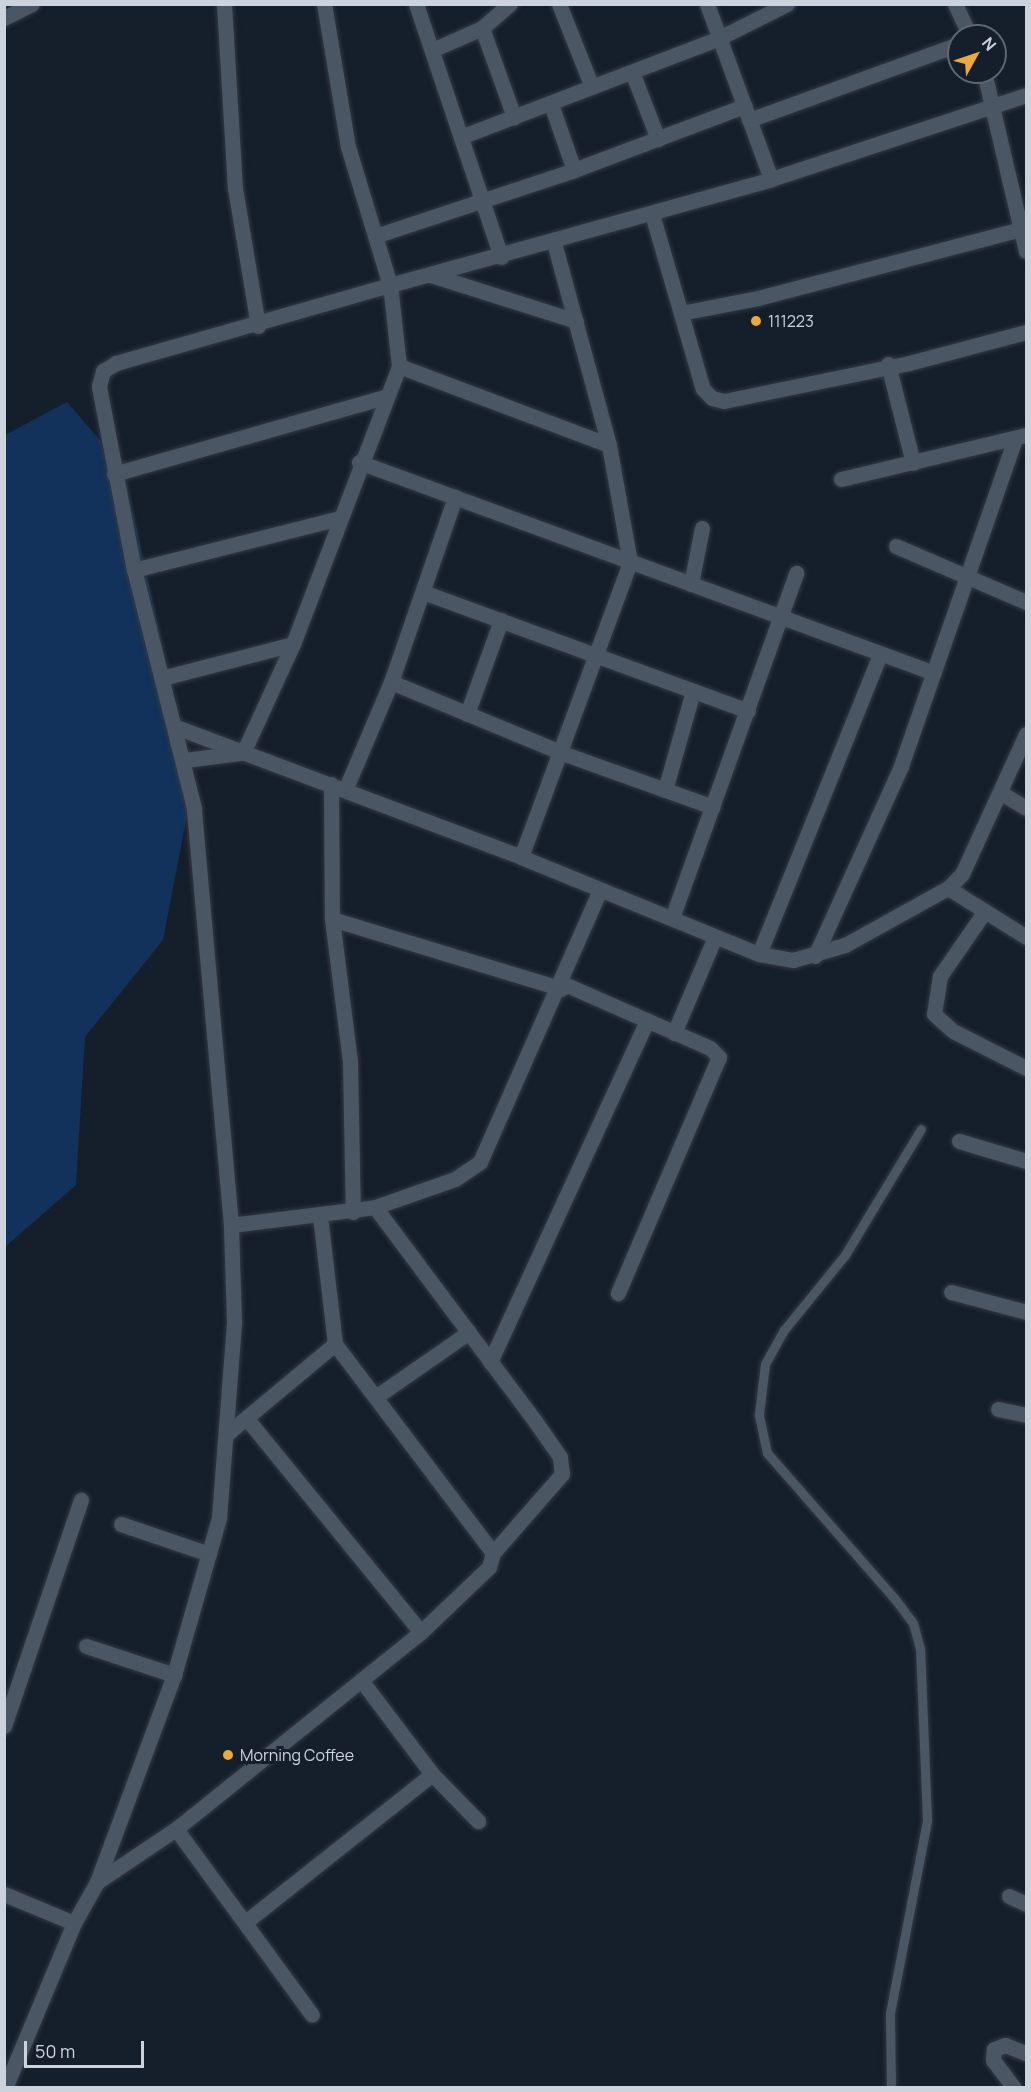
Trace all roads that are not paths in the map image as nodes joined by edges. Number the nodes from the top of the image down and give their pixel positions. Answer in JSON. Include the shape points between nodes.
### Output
{"nodes":[{"id":1,"x":32,"y":4,"type":"edge"},
{"id":2,"x":224,"y":4,"type":"edge"},
{"id":3,"x":324,"y":4,"type":"edge"},
{"id":4,"x":417,"y":4,"type":"edge"},
{"id":5,"x":510,"y":4,"type":"edge"},
{"id":6,"x":559,"y":4,"type":"edge"},
{"id":7,"x":707,"y":4,"type":"edge"},
{"id":8,"x":787,"y":4,"type":"edge"},
{"id":9,"x":955,"y":4,"type":"edge"},
{"id":10,"x":4,"y":18,"type":"edge"},
{"id":11,"x":964,"y":24,"type":"edge"},
{"id":12,"x":482,"y":28,"type":"junction"},
{"id":13,"x":719,"y":38,"type":"junction"},
{"id":14,"x":947,"y":48,"type":"edge"},
{"id":15,"x":432,"y":50,"type":"junction"},
{"id":16,"x":632,"y":72,"type":"junction"},
{"id":17,"x":988,"y":84,"type":"edge"},
{"id":18,"x":592,"y":87,"type":"junction"},
{"id":19,"x":1026,"y":95,"type":"edge"},
{"id":20,"x":551,"y":104,"type":"junction"},
{"id":21,"x":995,"y":105,"type":"junction"},
{"id":22,"x":747,"y":113,"type":"junction"},
{"id":23,"x":514,"y":117,"type":"junction"},
{"id":24,"x":463,"y":136,"type":"junction"},
{"id":25,"x":658,"y":139,"type":"junction"},
{"id":26,"x":574,"y":170,"type":"junction"},
{"id":27,"x":771,"y":179,"type":"junction"},
{"id":28,"x":486,"y":201,"type":"junction"},
{"id":29,"x":652,"y":214,"type":"junction"},
{"id":30,"x":1021,"y":229,"type":"junction"},
{"id":31,"x":378,"y":235,"type":"junction"},
{"id":32,"x":554,"y":242,"type":"junction"},
{"id":33,"x":1026,"y":251,"type":"edge"},
{"id":34,"x":501,"y":257,"type":"junction"},
{"id":35,"x":431,"y":275,"type":"junction"},
{"id":36,"x":390,"y":285,"type":"junction"},
{"id":37,"x":681,"y":313,"type":"junction"},
{"id":38,"x":576,"y":321,"type":"junction"},
{"id":39,"x":258,"y":326,"type":"junction"},
{"id":40,"x":1026,"y":332,"type":"edge"},
{"id":41,"x":888,"y":364,"type":"junction"},
{"id":42,"x":399,"y":366,"type":"junction"},
{"id":43,"x":385,"y":397,"type":"junction"},
{"id":44,"x":1021,"y":437,"type":"edge"},
{"id":45,"x":609,"y":445,"type":"junction"},
{"id":46,"x":359,"y":462,"type":"junction"},
{"id":47,"x":913,"y":463,"type":"junction"},
{"id":48,"x":114,"y":474,"type":"junction"},
{"id":49,"x":841,"y":479,"type":"dead end"},
{"id":50,"x":455,"y":497,"type":"junction"},
{"id":51,"x":339,"y":518,"type":"junction"},
{"id":52,"x":702,"y":528,"type":"dead end"},
{"id":53,"x":896,"y":546,"type":"dead end"},
{"id":54,"x":630,"y":562,"type":"junction"},
{"id":55,"x":134,"y":570,"type":"junction"},
{"id":56,"x":796,"y":573,"type":"dead end"},
{"id":57,"x":968,"y":579,"type":"junction"},
{"id":58,"x":692,"y":585,"type":"junction"},
{"id":59,"x":423,"y":592,"type":"junction"},
{"id":60,"x":1026,"y":602,"type":"edge"},
{"id":61,"x":783,"y":618,"type":"junction"},
{"id":62,"x":501,"y":620,"type":"junction"},
{"id":63,"x":293,"y":644,"type":"junction"},
{"id":64,"x":880,"y":654,"type":"junction"},
{"id":65,"x":595,"y":655,"type":"junction"},
{"id":66,"x":934,"y":673,"type":"junction"},
{"id":67,"x":162,"y":678,"type":"junction"},
{"id":68,"x":391,"y":682,"type":"junction"},
{"id":69,"x":693,"y":691,"type":"junction"},
{"id":70,"x":748,"y":711,"type":"junction"},
{"id":71,"x":467,"y":714,"type":"junction"},
{"id":72,"x":176,"y":727,"type":"junction"},
{"id":73,"x":1026,"y":734,"type":"edge"},
{"id":74,"x":243,"y":753,"type":"junction"},
{"id":75,"x":562,"y":753,"type":"junction"},
{"id":76,"x":185,"y":760,"type":"junction"},
{"id":77,"x":331,"y":784,"type":"junction"},
{"id":78,"x":346,"y":788,"type":"junction"},
{"id":79,"x":665,"y":790,"type":"junction"},
{"id":80,"x":1001,"y":793,"type":"junction"},
{"id":81,"x":713,"y":807,"type":"junction"},
{"id":82,"x":1026,"y":808,"type":"edge"},
{"id":83,"x":521,"y":856,"type":"junction"},
{"id":84,"x":948,"y":888,"type":"junction"},
{"id":85,"x":600,"y":890,"type":"junction"},
{"id":86,"x":985,"y":911,"type":"junction"},
{"id":87,"x":672,"y":918,"type":"junction"},
{"id":88,"x":332,"y":919,"type":"junction"},
{"id":89,"x":715,"y":937,"type":"junction"},
{"id":90,"x":1026,"y":937,"type":"edge"},
{"id":91,"x":759,"y":954,"type":"junction"},
{"id":92,"x":815,"y":956,"type":"junction"},
{"id":93,"x":562,"y":986,"type":"junction"},
{"id":94,"x":647,"y":1020,"type":"junction"},
{"id":95,"x":674,"y":1033,"type":"junction"},
{"id":96,"x":1026,"y":1068,"type":"edge"},
{"id":97,"x":921,"y":1129,"type":"dead end"},
{"id":98,"x":959,"y":1141,"type":"dead end"},
{"id":99,"x":1026,"y":1161,"type":"edge"},
{"id":100,"x":375,"y":1207,"type":"junction"},
{"id":101,"x":353,"y":1212,"type":"junction"},
{"id":102,"x":320,"y":1216,"type":"junction"},
{"id":103,"x":231,"y":1225,"type":"junction"},
{"id":104,"x":951,"y":1292,"type":"dead end"},
{"id":105,"x":618,"y":1293,"type":"dead end"},
{"id":106,"x":1026,"y":1311,"type":"edge"},
{"id":107,"x":469,"y":1332,"type":"junction"},
{"id":108,"x":335,"y":1344,"type":"junction"},
{"id":109,"x":490,"y":1362,"type":"junction"},
{"id":110,"x":377,"y":1396,"type":"junction"},
{"id":111,"x":998,"y":1409,"type":"dead end"},
{"id":112,"x":1026,"y":1415,"type":"edge"},
{"id":113,"x":247,"y":1419,"type":"junction"},
{"id":114,"x":228,"y":1433,"type":"junction"},
{"id":115,"x":81,"y":1500,"type":"dead end"},
{"id":116,"x":121,"y":1524,"type":"dead end"},
{"id":117,"x":493,"y":1553,"type":"junction"},
{"id":118,"x":209,"y":1554,"type":"junction"},
{"id":119,"x":421,"y":1632,"type":"junction"},
{"id":120,"x":86,"y":1646,"type":"dead end"},
{"id":121,"x":174,"y":1675,"type":"junction"},
{"id":122,"x":361,"y":1680,"type":"junction"},
{"id":123,"x":4,"y":1726,"type":"edge"},
{"id":124,"x":432,"y":1774,"type":"junction"},
{"id":125,"x":478,"y":1821,"type":"dead end"},
{"id":126,"x":176,"y":1829,"type":"junction"},
{"id":127,"x":98,"y":1882,"type":"junction"},
{"id":128,"x":4,"y":1893,"type":"edge"},
{"id":129,"x":1009,"y":1896,"type":"dead end"},
{"id":130,"x":1026,"y":1904,"type":"edge"},
{"id":131,"x":248,"y":1920,"type":"junction"},
{"id":132,"x":74,"y":1923,"type":"junction"},
{"id":133,"x":312,"y":2015,"type":"dead end"},
{"id":134,"x":1026,"y":2054,"type":"edge"},
{"id":135,"x":5,"y":2088,"type":"edge"},
{"id":136,"x":891,"y":2088,"type":"edge"},
{"id":137,"x":1014,"y":2088,"type":"edge"}],
"edges":[{"from":1,"to":10,"type":"street"},
{"from":2,"to":39,"type":"street","via":[[236,188]]},
{"from":3,"to":31,"type":"street","via":[[348,147]]},
{"from":4,"to":15,"type":"street"},
{"from":5,"to":12,"type":"street"},
{"from":6,"to":18,"type":"street"},
{"from":7,"to":13,"type":"street"},
{"from":8,"to":13,"type":"street"},
{"from":9,"to":11,"type":"street"},
{"from":12,"to":15,"type":"street"},
{"from":12,"to":23,"type":"street"},
{"from":13,"to":16,"type":"street"},
{"from":13,"to":22,"type":"street"},
{"from":14,"to":22,"type":"street"},
{"from":15,"to":24,"type":"street"},
{"from":16,"to":18,"type":"street"},
{"from":16,"to":25,"type":"street"},
{"from":17,"to":21,"type":"street"},
{"from":18,"to":20,"type":"street"},
{"from":19,"to":21,"type":"street"},
{"from":20,"to":23,"type":"street"},
{"from":20,"to":26,"type":"street"},
{"from":21,"to":27,"type":"street"},
{"from":21,"to":30,"type":"street"},
{"from":22,"to":25,"type":"street"},
{"from":22,"to":27,"type":"street"},
{"from":23,"to":24,"type":"street"},
{"from":24,"to":28,"type":"street"},
{"from":25,"to":26,"type":"street"},
{"from":26,"to":28,"type":"street"},
{"from":27,"to":29,"type":"street"},
{"from":28,"to":31,"type":"street"},
{"from":28,"to":34,"type":"street"},
{"from":29,"to":32,"type":"street"},
{"from":29,"to":37,"type":"street"},
{"from":30,"to":33,"type":"street"},
{"from":30,"to":37,"type":"street","via":[[758,298]]},
{"from":31,"to":36,"type":"street"},
{"from":32,"to":34,"type":"street"},
{"from":32,"to":38,"type":"street"},
{"from":34,"to":35,"type":"street"},
{"from":35,"to":36,"type":"street"},
{"from":35,"to":38,"type":"street"},
{"from":36,"to":39,"type":"street"},
{"from":36,"to":42,"type":"street"},
{"from":37,"to":41,"type":"street","via":[[703,388],[712,398],[724,401]]},
{"from":38,"to":45,"type":"street"},
{"from":39,"to":48,"type":"street","via":[[103,371],[99,386]]},
{"from":40,"to":41,"type":"street"},
{"from":41,"to":47,"type":"street"},
{"from":42,"to":43,"type":"street"},
{"from":42,"to":45,"type":"street"},
{"from":43,"to":46,"type":"street"},
{"from":43,"to":48,"type":"street"},
{"from":44,"to":47,"type":"street"},
{"from":44,"to":57,"type":"street"},
{"from":45,"to":54,"type":"street"},
{"from":46,"to":50,"type":"street"},
{"from":46,"to":51,"type":"street"},
{"from":47,"to":49,"type":"street"},
{"from":48,"to":55,"type":"street"},
{"from":50,"to":54,"type":"street"},
{"from":50,"to":59,"type":"street"},
{"from":51,"to":55,"type":"street"},
{"from":51,"to":63,"type":"street"},
{"from":52,"to":58,"type":"street"},
{"from":53,"to":57,"type":"street"},
{"from":54,"to":58,"type":"street"},
{"from":54,"to":65,"type":"street"},
{"from":55,"to":67,"type":"street"},
{"from":56,"to":61,"type":"street"},
{"from":57,"to":60,"type":"street"},
{"from":57,"to":66,"type":"street"},
{"from":58,"to":61,"type":"street"},
{"from":59,"to":62,"type":"street"},
{"from":59,"to":68,"type":"street"},
{"from":61,"to":64,"type":"street"},
{"from":61,"to":70,"type":"street"},
{"from":62,"to":65,"type":"street"},
{"from":62,"to":71,"type":"street"},
{"from":63,"to":67,"type":"street"},
{"from":63,"to":74,"type":"street"},
{"from":64,"to":66,"type":"street"},
{"from":64,"to":91,"type":"street"},
{"from":65,"to":69,"type":"street"},
{"from":65,"to":75,"type":"street"},
{"from":66,"to":92,"type":"street","via":[[901,766]]},
{"from":67,"to":72,"type":"street"},
{"from":68,"to":71,"type":"street"},
{"from":68,"to":78,"type":"street"},
{"from":69,"to":70,"type":"street"},
{"from":69,"to":79,"type":"street"},
{"from":70,"to":81,"type":"street"},
{"from":71,"to":75,"type":"street"},
{"from":72,"to":74,"type":"street"},
{"from":72,"to":76,"type":"street"},
{"from":73,"to":80,"type":"street"},
{"from":74,"to":76,"type":"street"},
{"from":74,"to":77,"type":"street"},
{"from":75,"to":79,"type":"street"},
{"from":75,"to":83,"type":"street"},
{"from":76,"to":103,"type":"street","via":[[194,808]]},
{"from":77,"to":78,"type":"street"},
{"from":77,"to":88,"type":"street"},
{"from":78,"to":83,"type":"street"},
{"from":79,"to":81,"type":"street"},
{"from":80,"to":82,"type":"street"},
{"from":80,"to":84,"type":"street","via":[[962,874]]},
{"from":81,"to":87,"type":"street"},
{"from":83,"to":85,"type":"street"},
{"from":84,"to":86,"type":"street"},
{"from":84,"to":92,"type":"street"},
{"from":85,"to":87,"type":"street"},
{"from":85,"to":93,"type":"street"},
{"from":86,"to":90,"type":"street"},
{"from":86,"to":96,"type":"street","via":[[940,976],[934,1014],[952,1031]]},
{"from":87,"to":89,"type":"street"},
{"from":88,"to":93,"type":"street"},
{"from":88,"to":101,"type":"street","via":[[350,1062]]},
{"from":89,"to":91,"type":"street"},
{"from":89,"to":95,"type":"street"},
{"from":91,"to":92,"type":"street","via":[[793,960]]},
{"from":93,"to":94,"type":"street"},
{"from":93,"to":100,"type":"street","via":[[480,1162],[455,1179]]},
{"from":94,"to":95,"type":"street"},
{"from":94,"to":109,"type":"street"},
{"from":95,"to":105,"type":"street","via":[[710,1048],[719,1057],[718,1067]]},
{"from":97,"to":136,"type":"lane","via":[[845,1255],[784,1330],[765,1364],[759,1414],[766,1453],[894,1598],[913,1623],[920,1649],[927,1820],[890,2013]]},
{"from":98,"to":99,"type":"street"},
{"from":100,"to":101,"type":"street"},
{"from":100,"to":107,"type":"street"},
{"from":101,"to":102,"type":"street"},
{"from":102,"to":103,"type":"street"},
{"from":102,"to":108,"type":"street"},
{"from":103,"to":114,"type":"street","via":[[234,1322]]},
{"from":104,"to":106,"type":"street"},
{"from":107,"to":109,"type":"street"},
{"from":107,"to":110,"type":"street"},
{"from":108,"to":110,"type":"street"},
{"from":108,"to":113,"type":"street"},
{"from":109,"to":117,"type":"street","via":[[560,1457],[562,1474]]},
{"from":110,"to":117,"type":"street"},
{"from":111,"to":112,"type":"street"},
{"from":113,"to":114,"type":"street"},
{"from":113,"to":119,"type":"street"},
{"from":114,"to":118,"type":"street","via":[[219,1518]]},
{"from":115,"to":123,"type":"street"},
{"from":116,"to":118,"type":"street"},
{"from":117,"to":119,"type":"street","via":[[489,1567]]},
{"from":118,"to":121,"type":"street"},
{"from":119,"to":122,"type":"street"},
{"from":120,"to":121,"type":"street"},
{"from":121,"to":127,"type":"street"},
{"from":122,"to":124,"type":"street"},
{"from":122,"to":126,"type":"street"},
{"from":124,"to":125,"type":"street"},
{"from":124,"to":131,"type":"street"},
{"from":126,"to":127,"type":"street"},
{"from":126,"to":131,"type":"street"},
{"from":127,"to":132,"type":"street"},
{"from":128,"to":132,"type":"street"},
{"from":129,"to":130,"type":"street"},
{"from":131,"to":133,"type":"street"},
{"from":132,"to":135,"type":"street"},
{"from":134,"to":137,"type":"street","via":[[1005,2046],[994,2049],[993,2060]]}]}
